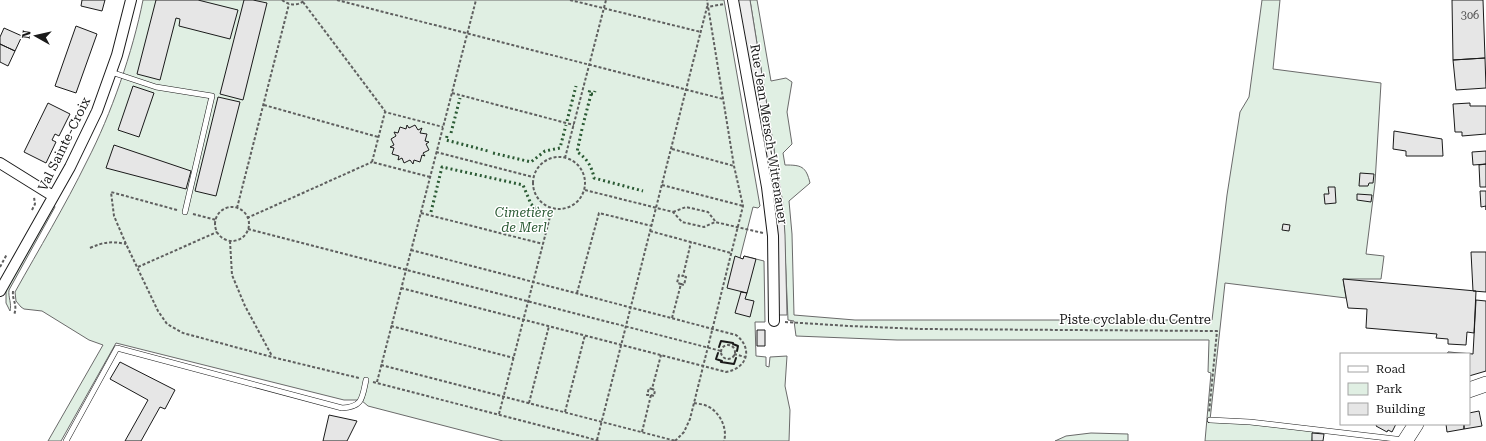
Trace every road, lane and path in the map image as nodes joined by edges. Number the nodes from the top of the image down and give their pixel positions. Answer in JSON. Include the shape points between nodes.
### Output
{"nodes":[{"id":1,"x":131,"y":0,"type":"edge"},
{"id":2,"x":282,"y":0,"type":"edge"},
{"id":3,"x":337,"y":0,"type":"edge"},
{"id":4,"x":476,"y":0,"type":"edge"},
{"id":5,"x":570,"y":0,"type":"edge"},
{"id":6,"x":606,"y":0,"type":"edge"},
{"id":7,"x":707,"y":0,"type":"edge"},
{"id":8,"x":304,"y":1,"type":"edge"},
{"id":9,"x":730,"y":1,"type":"edge"},
{"id":10,"x":289,"y":4,"type":"junction"},
{"id":11,"x":708,"y":7,"type":"junction"},
{"id":12,"x":604,"y":9,"type":"junction"},
{"id":13,"x":701,"y":32,"type":"junction"},
{"id":14,"x":467,"y":34,"type":"junction"},
{"id":15,"x":589,"y":65,"type":"junction"},
{"id":16,"x":111,"y":72,"type":"junction"},
{"id":17,"x":686,"y":90,"type":"junction"},
{"id":18,"x":452,"y":93,"type":"junction"},
{"id":19,"x":723,"y":99,"type":"junction"},
{"id":20,"x":263,"y":105,"type":"junction"},
{"id":21,"x":385,"y":112,"type":"junction"},
{"id":22,"x":574,"y":125,"type":"junction"},
{"id":23,"x":443,"y":127,"type":"junction"},
{"id":24,"x":378,"y":137,"type":"junction"},
{"id":25,"x":671,"y":149,"type":"junction"},
{"id":26,"x":436,"y":152,"type":"junction"},
{"id":27,"x":566,"y":158,"type":"junction"},
{"id":28,"x":372,"y":162,"type":"junction"},
{"id":29,"x":0,"y":163,"type":"edge"},
{"id":30,"x":734,"y":166,"type":"junction"},
{"id":31,"x":430,"y":177,"type":"junction"},
{"id":32,"x":534,"y":177,"type":"junction"},
{"id":33,"x":35,"y":185,"type":"junction"},
{"id":34,"x":662,"y":185,"type":"junction"},
{"id":35,"x":585,"y":190,"type":"junction"},
{"id":36,"x":53,"y":196,"type":"junction"},
{"id":37,"x":743,"y":206,"type":"junction"},
{"id":38,"x":237,"y":208,"type":"junction"},
{"id":39,"x":656,"y":208,"type":"junction"},
{"id":40,"x":552,"y":209,"type":"junction"},
{"id":41,"x":185,"y":212,"type":"junction"},
{"id":42,"x":673,"y":212,"type":"junction"},
{"id":43,"x":421,"y":213,"type":"junction"},
{"id":44,"x":29,"y":215,"type":"dead end"},
{"id":45,"x":247,"y":218,"type":"junction"},
{"id":46,"x":216,"y":220,"type":"junction"},
{"id":47,"x":715,"y":222,"type":"junction"},
{"id":48,"x":652,"y":226,"type":"junction"},
{"id":49,"x":738,"y":227,"type":"junction"},
{"id":50,"x":248,"y":229,"type":"junction"},
{"id":51,"x":650,"y":231,"type":"junction"},
{"id":52,"x":217,"y":232,"type":"junction"},
{"id":53,"x":772,"y":236,"type":"junction"},
{"id":54,"x":230,"y":241,"type":"junction"},
{"id":55,"x":691,"y":242,"type":"junction"},
{"id":56,"x":126,"y":244,"type":"junction"},
{"id":57,"x":543,"y":244,"type":"junction"},
{"id":58,"x":90,"y":248,"type":"dead end"},
{"id":59,"x":411,"y":250,"type":"junction"},
{"id":60,"x":731,"y":253,"type":"junction"},
{"id":61,"x":7,"y":254,"type":"dead end"},
{"id":62,"x":0,"y":267,"type":"edge"},
{"id":63,"x":138,"y":268,"type":"junction"},
{"id":64,"x":406,"y":270,"type":"junction"},
{"id":65,"x":682,"y":276,"type":"junction"},
{"id":66,"x":533,"y":282,"type":"junction"},
{"id":67,"x":681,"y":284,"type":"junction"},
{"id":68,"x":1,"y":288,"type":"edge"},
{"id":69,"x":401,"y":288,"type":"junction"},
{"id":70,"x":577,"y":293,"type":"junction"},
{"id":71,"x":528,"y":301,"type":"junction"},
{"id":72,"x":631,"y":307,"type":"junction"},
{"id":73,"x":672,"y":318,"type":"junction"},
{"id":74,"x":524,"y":319,"type":"junction"},
{"id":75,"x":774,"y":320,"type":"dead end"},
{"id":76,"x":791,"y":322,"type":"dead end"},
{"id":77,"x":391,"y":326,"type":"junction"},
{"id":78,"x":549,"y":326,"type":"junction"},
{"id":79,"x":626,"y":326,"type":"junction"},
{"id":80,"x":713,"y":329,"type":"junction"},
{"id":81,"x":585,"y":335,"type":"junction"},
{"id":82,"x":621,"y":344,"type":"junction"},
{"id":83,"x":708,"y":348,"type":"junction"},
{"id":84,"x":721,"y":351,"type":"junction"},
{"id":85,"x":734,"y":354,"type":"junction"},
{"id":86,"x":661,"y":355,"type":"junction"},
{"id":87,"x":272,"y":357,"type":"junction"},
{"id":88,"x":745,"y":357,"type":"junction"},
{"id":89,"x":514,"y":358,"type":"junction"},
{"id":90,"x":381,"y":365,"type":"junction"},
{"id":91,"x":704,"y":366,"type":"junction"},
{"id":92,"x":366,"y":380,"type":"junction"},
{"id":93,"x":376,"y":383,"type":"junction"},
{"id":94,"x":1486,"y":384,"type":"edge"},
{"id":95,"x":1470,"y":390,"type":"edge"},
{"id":96,"x":1470,"y":390,"type":"edge"},
{"id":97,"x":1486,"y":390,"type":"edge"},
{"id":98,"x":504,"y":396,"type":"junction"},
{"id":99,"x":529,"y":403,"type":"junction"},
{"id":100,"x":694,"y":403,"type":"junction"},
{"id":101,"x":565,"y":412,"type":"junction"},
{"id":102,"x":499,"y":414,"type":"junction"},
{"id":103,"x":1210,"y":420,"type":"joint"},
{"id":104,"x":602,"y":422,"type":"junction"},
{"id":105,"x":1415,"y":425,"type":"edge"},
{"id":106,"x":642,"y":432,"type":"junction"},
{"id":107,"x":66,"y":441,"type":"edge"},
{"id":108,"x":598,"y":441,"type":"edge"},
{"id":109,"x":676,"y":441,"type":"edge"},
{"id":110,"x":724,"y":441,"type":"edge"},
{"id":111,"x":1405,"y":441,"type":"edge"}],
"edges":[{"from":1,"to":16,"type":"street","name":"Val Sainte-Croix"},
{"from":2,"to":10,"type":"path"},
{"from":3,"to":14,"type":"path"},
{"from":4,"to":14,"type":"path"},
{"from":5,"to":12,"type":"path"},
{"from":6,"to":12,"type":"path"},
{"from":7,"to":11,"type":"path"},
{"from":8,"to":10,"type":"path"},
{"from":8,"to":21,"type":"path"},
{"from":9,"to":11,"type":"path"},
{"from":9,"to":53,"type":"street","name":"Rue Jean Mersch-Wittenauer","via":[[768,187]]},
{"from":10,"to":20,"type":"path"},
{"from":11,"to":13,"type":"path"},
{"from":11,"to":19,"type":"path"},
{"from":12,"to":13,"type":"path"},
{"from":12,"to":15,"type":"path"},
{"from":13,"to":17,"type":"path"},
{"from":14,"to":15,"type":"path"},
{"from":14,"to":18,"type":"path"},
{"from":15,"to":17,"type":"path"},
{"from":15,"to":22,"type":"path"},
{"from":16,"to":36,"type":"street","name":"Val Sainte-Croix","via":[[97,111]]},
{"from":16,"to":41,"type":"lane","via":[[156,87],[212,96]]},
{"from":17,"to":19,"type":"path"},
{"from":17,"to":25,"type":"path"},
{"from":18,"to":22,"type":"path"},
{"from":18,"to":23,"type":"path"},
{"from":19,"to":30,"type":"path"},
{"from":20,"to":24,"type":"path"},
{"from":20,"to":38,"type":"path"},
{"from":21,"to":23,"type":"path"},
{"from":21,"to":24,"type":"path"},
{"from":22,"to":27,"type":"path"},
{"from":23,"to":26,"type":"path"},
{"from":24,"to":28,"type":"path"},
{"from":25,"to":30,"type":"path"},
{"from":25,"to":34,"type":"path"},
{"from":26,"to":31,"type":"path"},
{"from":26,"to":32,"type":"path"},
{"from":27,"to":32,"type":"path","via":[[553,158],[542,163]]},
{"from":27,"to":35,"type":"path","via":[[580,166],[586,181]]},
{"from":28,"to":31,"type":"path"},
{"from":28,"to":45,"type":"path"},
{"from":29,"to":33,"type":"street"},
{"from":30,"to":37,"type":"path"},
{"from":31,"to":43,"type":"path"},
{"from":32,"to":40,"type":"path","via":[[536,196],[545,206]]},
{"from":33,"to":36,"type":"street"},
{"from":33,"to":44,"type":"path","via":[[29,193],[34,197],[35,204]]},
{"from":34,"to":37,"type":"path"},
{"from":34,"to":39,"type":"path"},
{"from":35,"to":39,"type":"path"},
{"from":35,"to":40,"type":"path","via":[[576,204],[560,210]]},
{"from":36,"to":68,"type":"street","name":"Val Sainte-Croix"},
{"from":37,"to":49,"type":"path"},
{"from":38,"to":45,"type":"path"},
{"from":38,"to":46,"type":"path","via":[[226,209]]},
{"from":39,"to":42,"type":"path"},
{"from":39,"to":48,"type":"path"},
{"from":40,"to":57,"type":"path"},
{"from":41,"to":46,"type":"path"},
{"from":41,"to":56,"type":"path","via":[[111,192],[114,216]]},
{"from":42,"to":47,"type":"path","via":[[682,222],[704,227]]},
{"from":42,"to":47,"type":"path","via":[[686,207],[708,212]]},
{"from":43,"to":57,"type":"path"},
{"from":43,"to":59,"type":"path"},
{"from":45,"to":50,"type":"path"},
{"from":46,"to":52,"type":"path"},
{"from":47,"to":49,"type":"path"},
{"from":48,"to":51,"type":"path"},
{"from":48,"to":70,"type":"path","via":[[598,213]]},
{"from":49,"to":53,"type":"path"},
{"from":49,"to":60,"type":"path"},
{"from":50,"to":54,"type":"path","via":[[239,240]]},
{"from":50,"to":64,"type":"path"},
{"from":51,"to":55,"type":"path"},
{"from":51,"to":72,"type":"path"},
{"from":52,"to":54,"type":"path"},
{"from":52,"to":63,"type":"path"},
{"from":53,"to":75,"type":"street","name":"Rue Jean Mersch-Wittenauer"},
{"from":54,"to":87,"type":"path","via":[[232,275]]},
{"from":55,"to":60,"type":"path"},
{"from":55,"to":65,"type":"path"},
{"from":56,"to":58,"type":"path","via":[[114,241]]},
{"from":56,"to":63,"type":"path"},
{"from":57,"to":66,"type":"path"},
{"from":59,"to":64,"type":"path"},
{"from":59,"to":66,"type":"path"},
{"from":60,"to":80,"type":"path"},
{"from":61,"to":62,"type":"path"},
{"from":63,"to":87,"type":"path","via":[[158,311],[167,324],[183,333]]},
{"from":64,"to":69,"type":"path"},
{"from":64,"to":71,"type":"path"},
{"from":65,"to":67,"type":"path","via":[[679,275],[677,283]]},
{"from":65,"to":67,"type":"path","via":[[686,277],[684,285]]},
{"from":66,"to":70,"type":"path"},
{"from":66,"to":71,"type":"path"},
{"from":67,"to":73,"type":"path"},
{"from":69,"to":74,"type":"path"},
{"from":69,"to":77,"type":"path"},
{"from":70,"to":72,"type":"path"},
{"from":71,"to":74,"type":"path"},
{"from":71,"to":79,"type":"path"},
{"from":72,"to":73,"type":"path"},
{"from":72,"to":79,"type":"path"},
{"from":73,"to":80,"type":"path"},
{"from":74,"to":78,"type":"path"},
{"from":74,"to":89,"type":"path"},
{"from":76,"to":103,"type":"path","name":"Piste cyclable du Centre","via":[[921,329],[1217,331]]},
{"from":77,"to":89,"type":"path"},
{"from":77,"to":90,"type":"path"},
{"from":78,"to":81,"type":"path"},
{"from":78,"to":99,"type":"path"},
{"from":79,"to":82,"type":"path"},
{"from":79,"to":83,"type":"path"},
{"from":80,"to":83,"type":"path"},
{"from":80,"to":88,"type":"path","via":[[742,339]]},
{"from":81,"to":82,"type":"path"},
{"from":81,"to":101,"type":"path"},
{"from":82,"to":86,"type":"path"},
{"from":82,"to":104,"type":"path"},
{"from":83,"to":84,"type":"path"},
{"from":83,"to":91,"type":"path"},
{"from":84,"to":85,"type":"path","via":[[726,359]]},
{"from":84,"to":85,"type":"path","via":[[724,346],[729,346],[734,349]]},
{"from":85,"to":88,"type":"path"},
{"from":86,"to":91,"type":"path"},
{"from":86,"to":106,"type":"path","via":[[652,389],[649,388],[647,395],[651,396]]},
{"from":87,"to":92,"type":"path"},
{"from":88,"to":91,"type":"path","via":[[740,366],[726,372]]},
{"from":89,"to":98,"type":"path"},
{"from":90,"to":93,"type":"path"},
{"from":90,"to":98,"type":"path"},
{"from":91,"to":100,"type":"path"},
{"from":92,"to":93,"type":"path"},
{"from":92,"to":107,"type":"lane","via":[[361,400],[352,408],[342,408],[117,348]]},
{"from":93,"to":102,"type":"path"},
{"from":94,"to":95,"type":"main road"},
{"from":96,"to":97,"type":"main road"},
{"from":98,"to":99,"type":"path"},
{"from":98,"to":102,"type":"path"},
{"from":99,"to":101,"type":"path"},
{"from":100,"to":109,"type":"path","via":[[684,432]]},
{"from":100,"to":110,"type":"path","via":[[707,406],[717,414],[724,425]]},
{"from":101,"to":104,"type":"path"},
{"from":102,"to":108,"type":"path"},
{"from":103,"to":111,"type":"lane","via":[[1250,422]]},
{"from":104,"to":106,"type":"path"},
{"from":104,"to":108,"type":"path"},
{"from":105,"to":111,"type":"main road"},
{"from":106,"to":109,"type":"path"}]}
